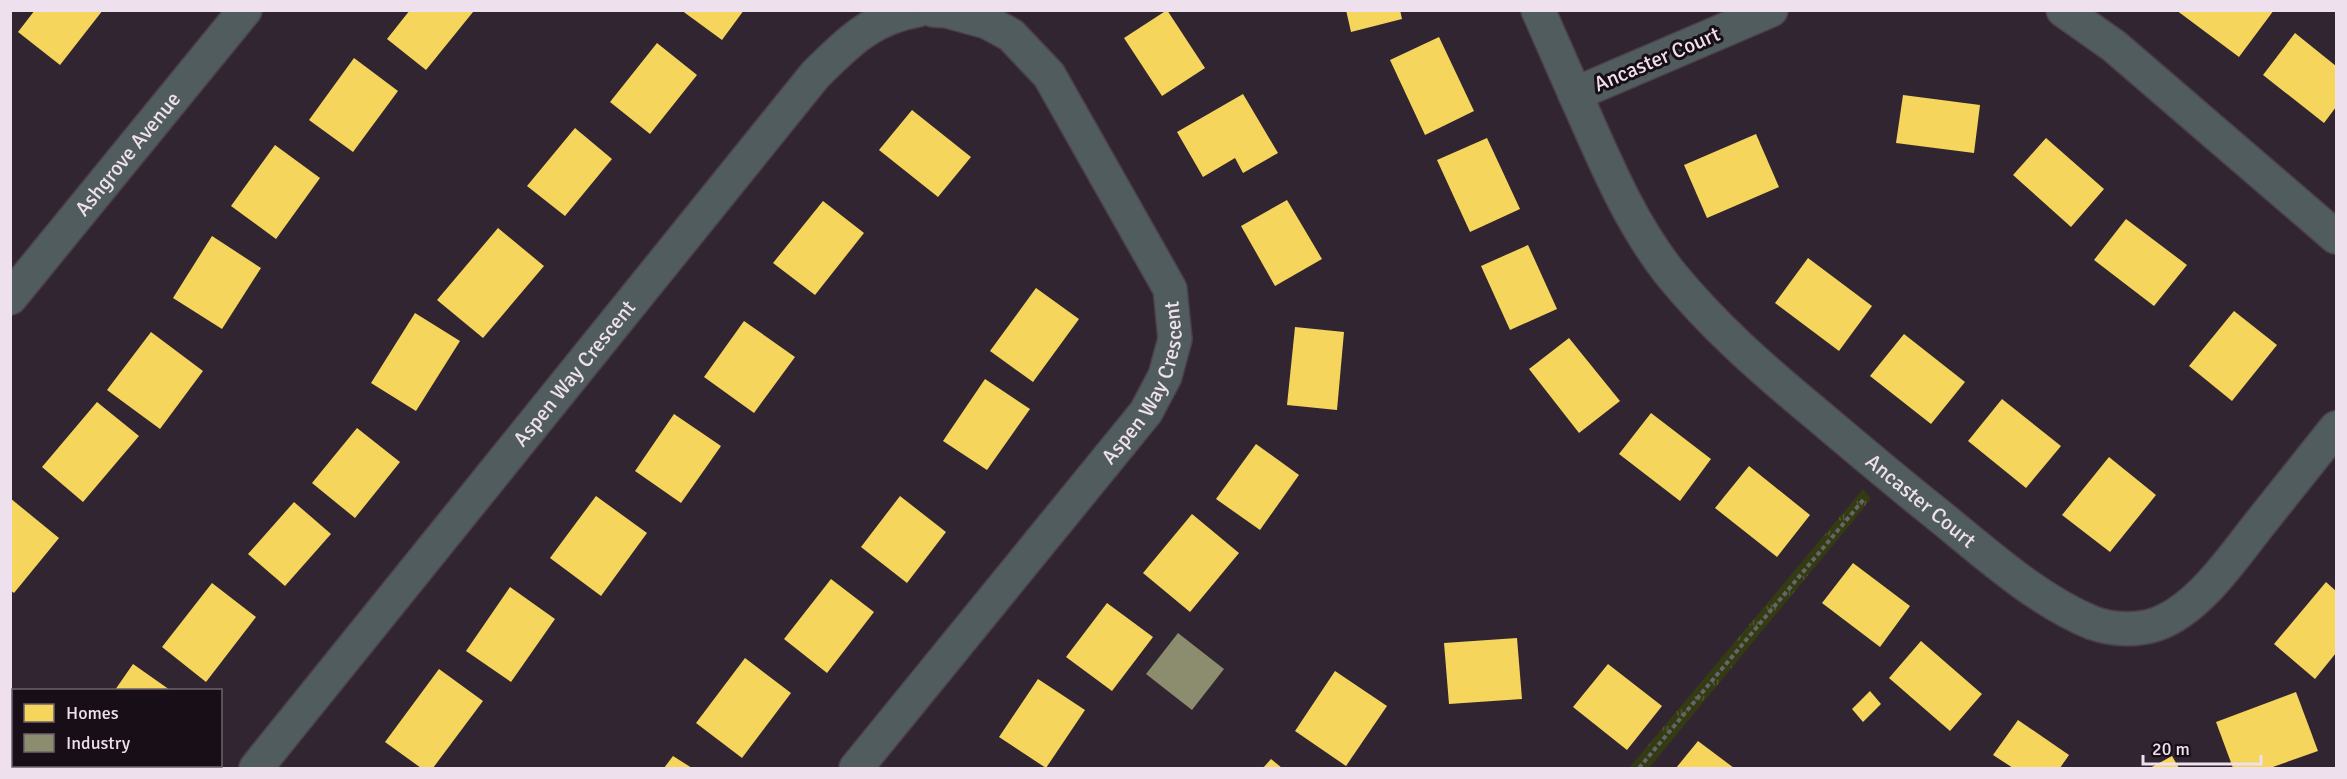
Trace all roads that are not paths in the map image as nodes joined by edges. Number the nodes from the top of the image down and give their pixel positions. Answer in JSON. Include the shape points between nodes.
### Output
{"nodes":[{"id":1,"x":245,"y":10,"type":"edge"},
{"id":2,"x":918,"y":10,"type":"edge"},
{"id":3,"x":933,"y":10,"type":"edge"},
{"id":4,"x":1538,"y":10,"type":"edge"},
{"id":5,"x":1771,"y":10,"type":"edge"},
{"id":6,"x":2063,"y":10,"type":"edge"},
{"id":7,"x":1575,"y":93,"type":"junction"},
{"id":8,"x":2337,"y":237,"type":"edge"},
{"id":9,"x":10,"y":298,"type":"edge"},
{"id":10,"x":2337,"y":428,"type":"edge"},
{"id":11,"x":256,"y":768,"type":"edge"},
{"id":12,"x":856,"y":768,"type":"edge"}],
"edges":[{"from":1,"to":9,"type":"street","name":"Ashgrove Avenue"},
{"from":2,"to":11,"type":"street","name":"Aspen Way Crescent","via":[[864,30],[815,75]]},
{"from":3,"to":12,"type":"street","name":"Aspen Way Crescent","via":[[987,22],[1011,35],[1049,75],[1170,289],[1175,339],[1165,376],[1146,412]]},
{"from":4,"to":7,"type":"street","name":"Ancaster Court"},
{"from":5,"to":7,"type":"street","name":"Ancaster Court"},
{"from":6,"to":8,"type":"street","via":[[2114,46]]},
{"from":7,"to":10,"type":"street","name":"Ancaster Court","via":[[1620,196],[1641,233],[1701,310],[1886,473],[2012,575],[2094,623],[2134,629],[2172,617],[2190,604],[2223,570]]}]}
